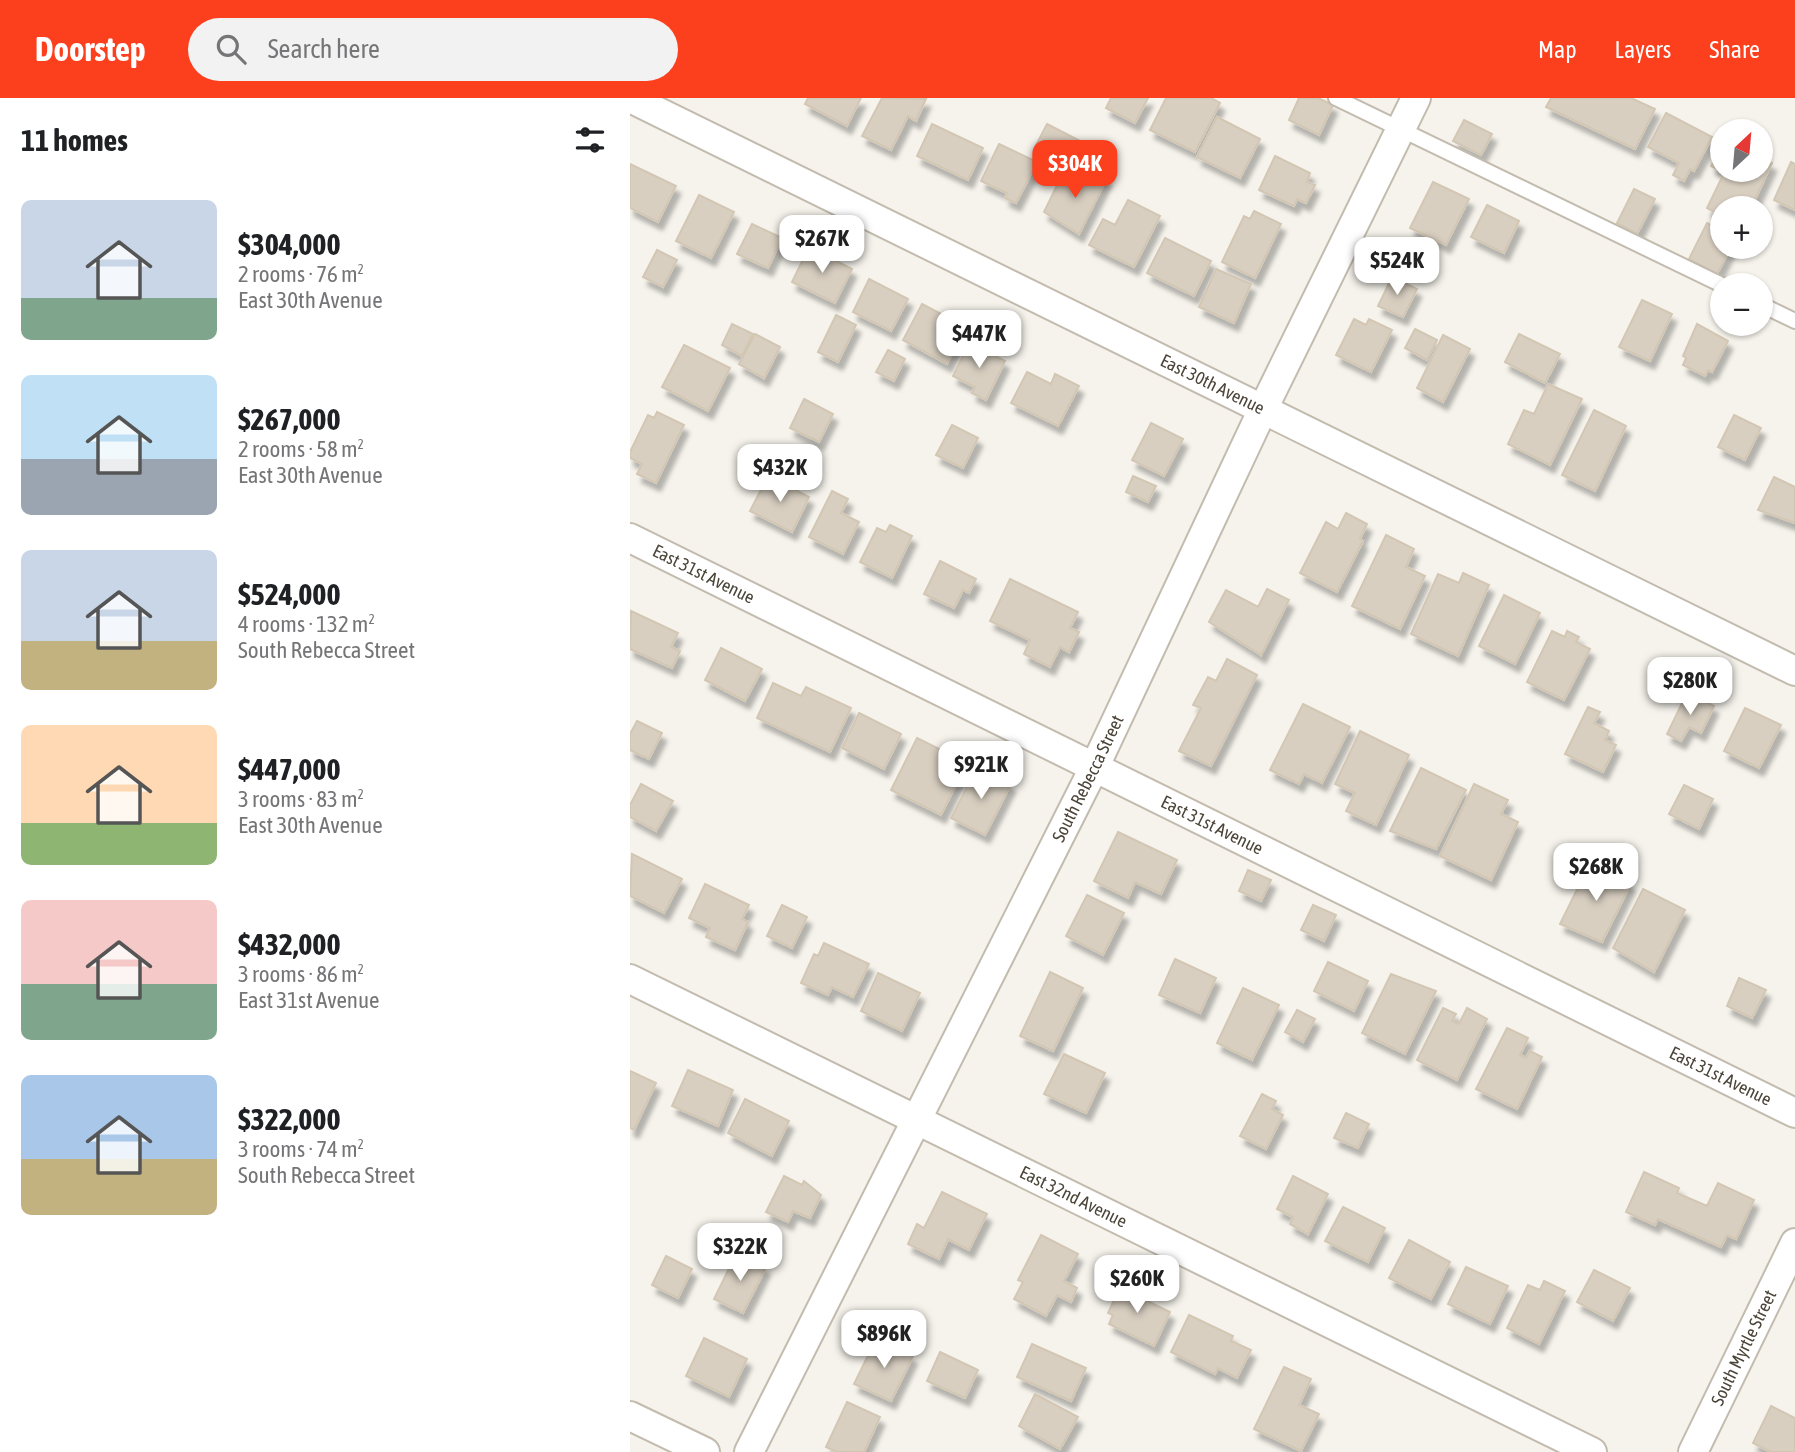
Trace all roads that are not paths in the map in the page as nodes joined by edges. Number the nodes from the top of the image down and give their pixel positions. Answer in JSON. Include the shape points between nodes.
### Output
{"nodes":[{"id":1,"x":630,"y":98,"type":"edge"},
{"id":2,"x":1336,"y":98,"type":"edge"},
{"id":3,"x":1416,"y":98,"type":"edge"},
{"id":4,"x":1401,"y":130,"type":"junction"},
{"id":5,"x":1710,"y":279,"type":"edge"},
{"id":6,"x":1773,"y":310,"type":"edge"},
{"id":7,"x":1795,"y":321,"type":"edge"},
{"id":8,"x":1264,"y":407,"type":"junction"},
{"id":9,"x":630,"y":538,"type":"edge"},
{"id":10,"x":1795,"y":671,"type":"edge"},
{"id":11,"x":1095,"y":766,"type":"junction"},
{"id":12,"x":630,"y":979,"type":"edge"},
{"id":13,"x":1795,"y":1113,"type":"edge"},
{"id":14,"x":916,"y":1120,"type":"junction"},
{"id":15,"x":1795,"y":1243,"type":"edge"},
{"id":16,"x":630,"y":1416,"type":"edge"},
{"id":17,"x":705,"y":1452,"type":"edge"},
{"id":18,"x":749,"y":1452,"type":"edge"},
{"id":19,"x":1592,"y":1452,"type":"edge"},
{"id":20,"x":1693,"y":1452,"type":"edge"}],
"edges":[{"from":1,"to":8,"type":"street","name":"East 30th Avenue"},
{"from":2,"to":4,"type":"lane"},
{"from":3,"to":4,"type":"street","name":"South Rebecca Street"},
{"from":4,"to":5,"type":"lane"},
{"from":4,"to":8,"type":"street","name":"South Rebecca Street"},
{"from":6,"to":7,"type":"lane"},
{"from":8,"to":10,"type":"street","name":"East 30th Avenue"},
{"from":8,"to":11,"type":"street","name":"South Rebecca Street"},
{"from":9,"to":11,"type":"street","name":"East 31st Avenue"},
{"from":11,"to":13,"type":"street","name":"East 31st Avenue"},
{"from":11,"to":14,"type":"street","name":"South Rebecca Street"},
{"from":12,"to":14,"type":"street","name":"East 32nd Avenue"},
{"from":14,"to":18,"type":"street","name":"South Rebecca Street"},
{"from":14,"to":19,"type":"street","name":"East 32nd Avenue"},
{"from":15,"to":20,"type":"street","name":"South Myrtle Street"},
{"from":16,"to":17,"type":"street"}]}
